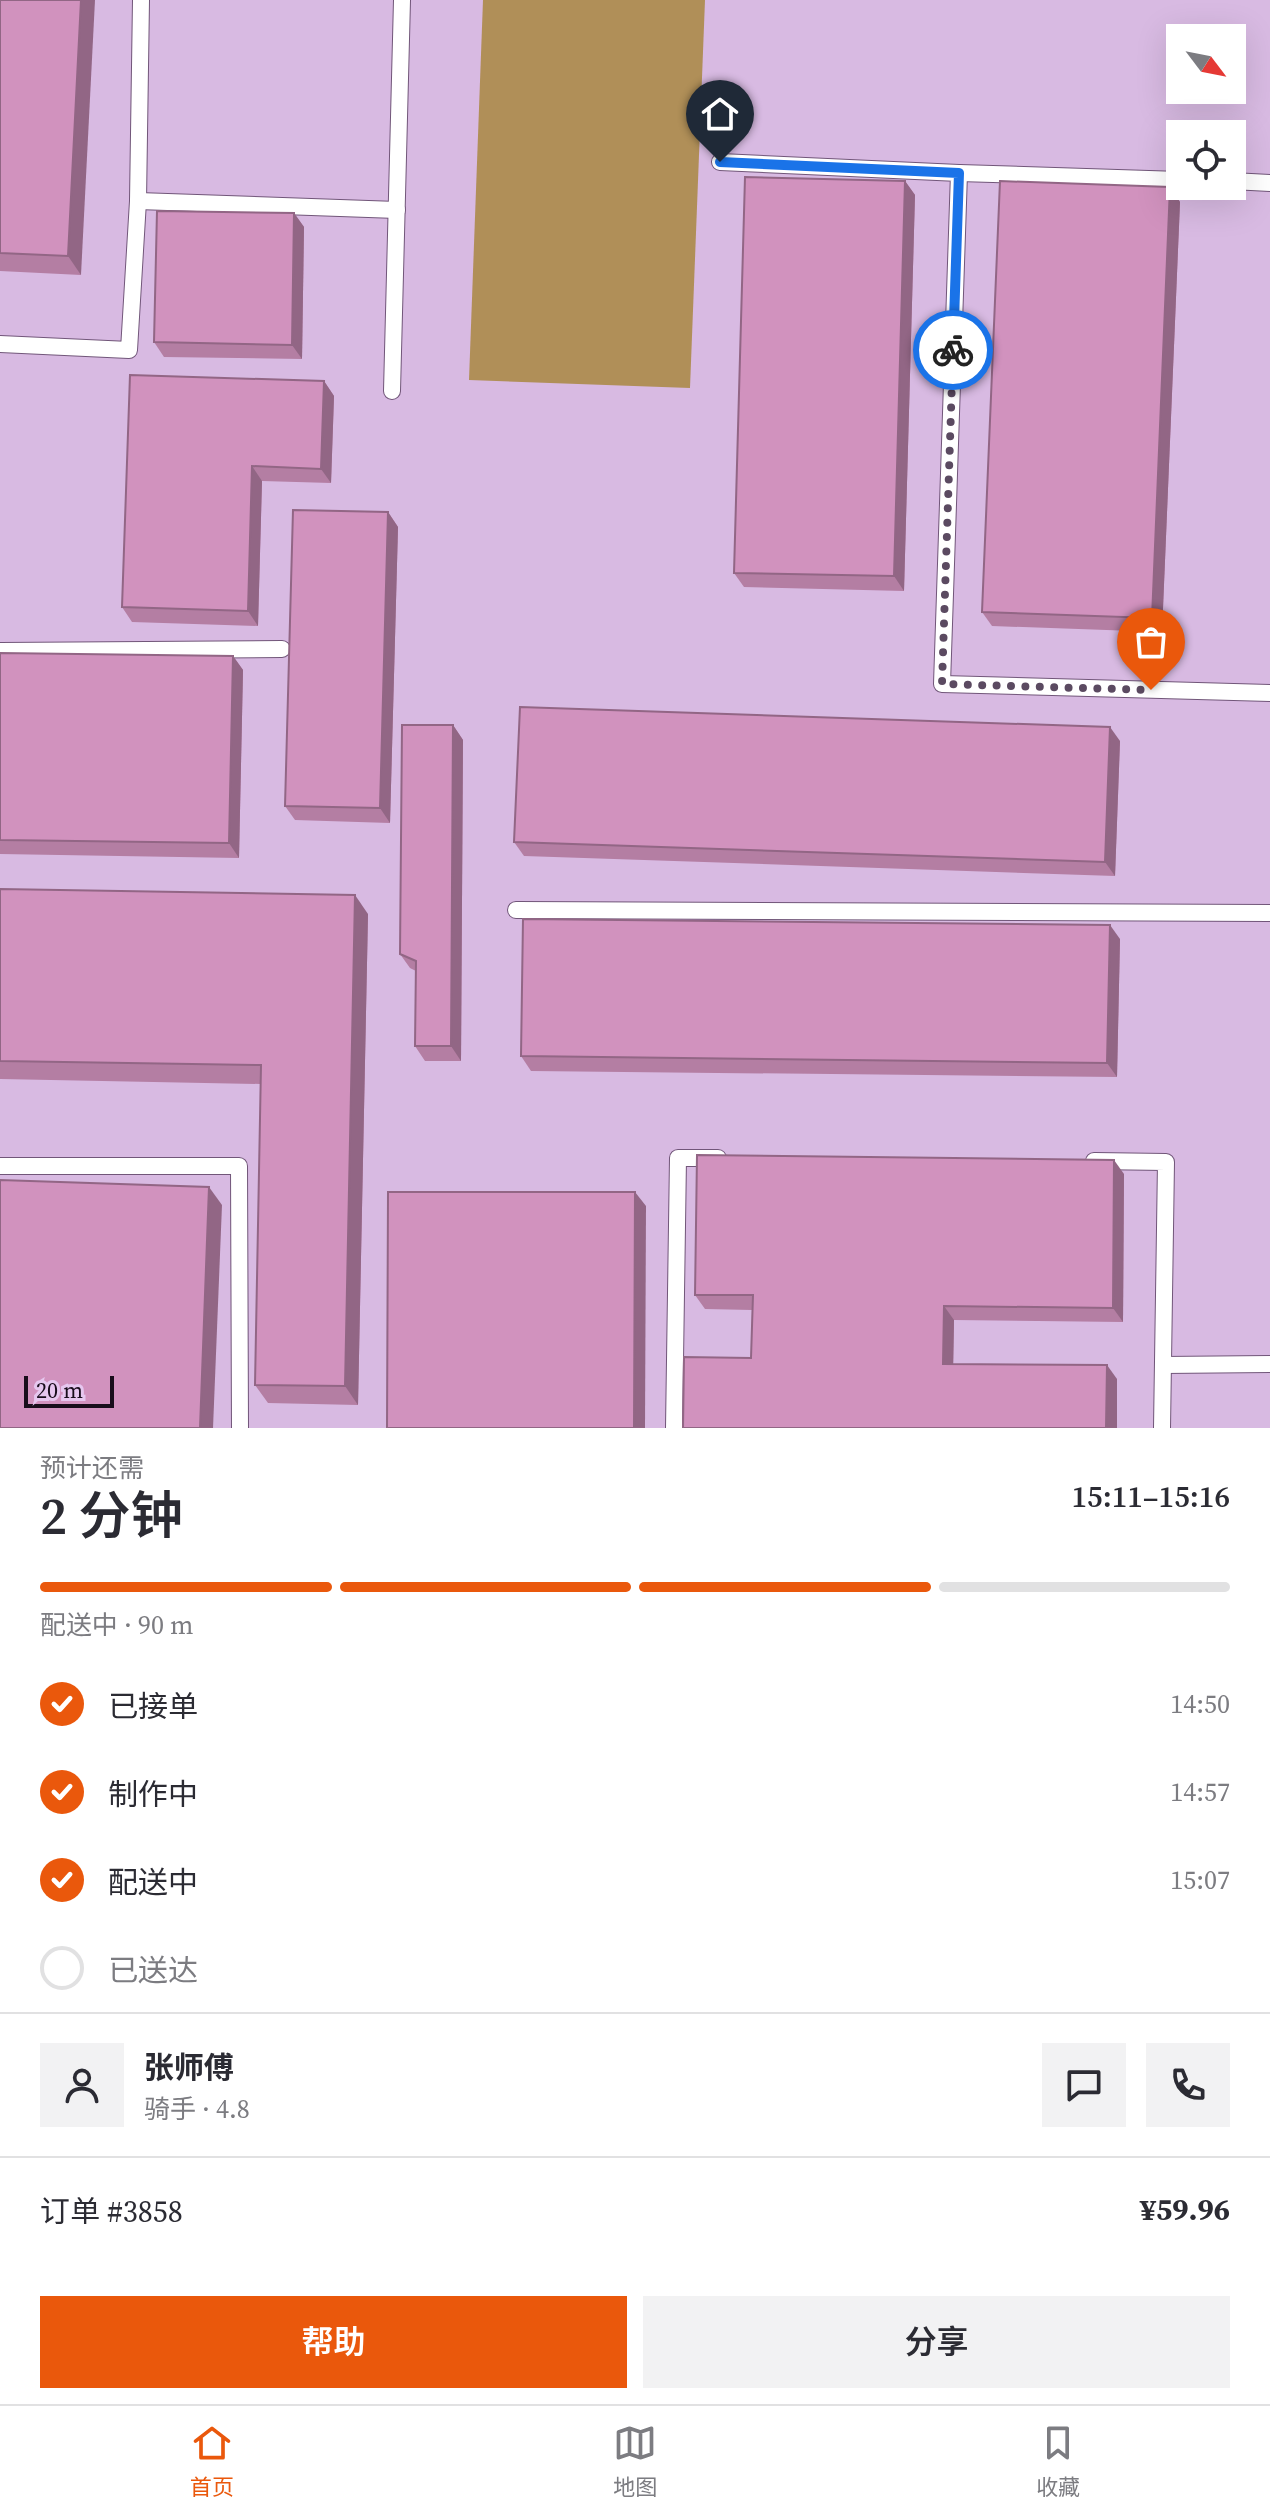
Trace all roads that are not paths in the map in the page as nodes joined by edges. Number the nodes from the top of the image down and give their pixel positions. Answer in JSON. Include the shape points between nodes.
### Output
{"nodes":[{"id":1,"x":141,"y":0,"type":"edge"},
{"id":2,"x":402,"y":0,"type":"edge"},
{"id":3,"x":720,"y":162,"type":"dead end"},
{"id":4,"x":959,"y":173,"type":"junction"},
{"id":5,"x":1166,"y":180,"type":"edge"},
{"id":6,"x":1246,"y":182,"type":"edge"},
{"id":7,"x":1270,"y":183,"type":"edge"},
{"id":8,"x":138,"y":201,"type":"junction"},
{"id":9,"x":397,"y":210,"type":"junction"},
{"id":10,"x":0,"y":344,"type":"edge"},
{"id":11,"x":392,"y":391,"type":"dead end"},
{"id":12,"x":282,"y":649,"type":"dead end"},
{"id":13,"x":0,"y":651,"type":"edge"},
{"id":14,"x":1270,"y":693,"type":"edge"},
{"id":15,"x":516,"y":910,"type":"dead end"},
{"id":16,"x":1270,"y":913,"type":"edge"},
{"id":17,"x":741,"y":1158,"type":"edge"},
{"id":18,"x":1072,"y":1161,"type":"edge"},
{"id":19,"x":0,"y":1166,"type":"edge"},
{"id":20,"x":1270,"y":1364,"type":"edge"},
{"id":21,"x":1163,"y":1365,"type":"junction"},
{"id":22,"x":240,"y":1428,"type":"edge"},
{"id":23,"x":674,"y":1428,"type":"edge"},
{"id":24,"x":1162,"y":1428,"type":"edge"}],
"edges":[{"from":1,"to":8,"type":"lane"},
{"from":2,"to":9,"type":"lane"},
{"from":3,"to":4,"type":"lane"},
{"from":4,"to":5,"type":"lane"},
{"from":4,"to":14,"type":"lane","via":[[942,684]]},
{"from":6,"to":7,"type":"lane"},
{"from":8,"to":9,"type":"lane"},
{"from":8,"to":10,"type":"lane","via":[[129,350]]},
{"from":9,"to":11,"type":"lane"},
{"from":12,"to":13,"type":"lane"},
{"from":15,"to":16,"type":"lane"},
{"from":17,"to":23,"type":"lane","via":[[678,1158]]},
{"from":18,"to":21,"type":"lane","via":[[1166,1162]]},
{"from":19,"to":22,"type":"lane","via":[[239,1166]]},
{"from":20,"to":21,"type":"lane"},
{"from":21,"to":24,"type":"lane"}]}
